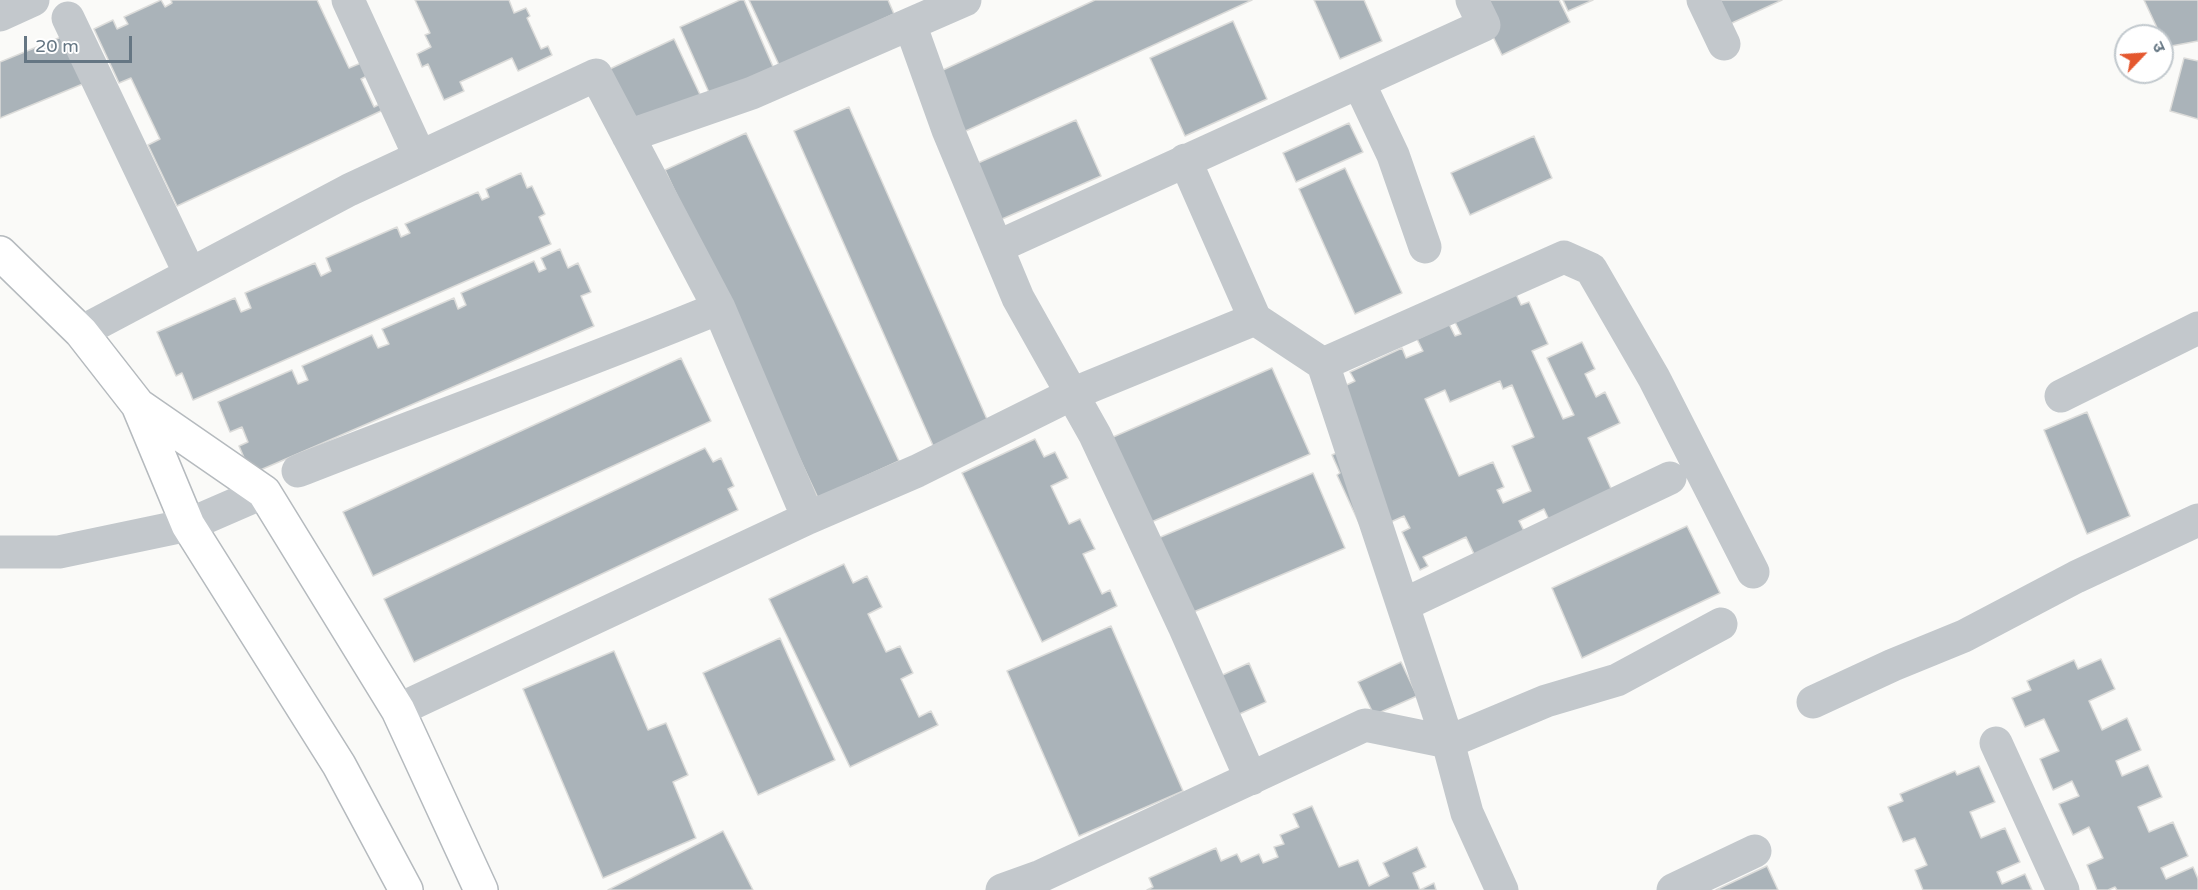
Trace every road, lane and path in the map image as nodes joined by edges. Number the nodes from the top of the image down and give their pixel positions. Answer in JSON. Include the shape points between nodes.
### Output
{"nodes":[{"id":1,"x":33,"y":0,"type":"edge"},
{"id":2,"x":348,"y":0,"type":"edge"},
{"id":3,"x":965,"y":0,"type":"edge"},
{"id":4,"x":1472,"y":0,"type":"edge"},
{"id":5,"x":1703,"y":0,"type":"edge"},
{"id":6,"x":0,"y":15,"type":"edge"},
{"id":7,"x":68,"y":18,"type":"dead end"},
{"id":8,"x":910,"y":24,"type":"junction"},
{"id":9,"x":1724,"y":44,"type":"dead end"},
{"id":10,"x":1359,"y":83,"type":"junction"},
{"id":11,"x":628,"y":136,"type":"junction"},
{"id":12,"x":420,"y":157,"type":"junction"},
{"id":13,"x":1185,"y":159,"type":"junction"},
{"id":14,"x":997,"y":247,"type":"junction"},
{"id":15,"x":1425,"y":247,"type":"dead end"},
{"id":16,"x":0,"y":253,"type":"edge"},
{"id":17,"x":190,"y":274,"type":"junction"},
{"id":18,"x":719,"y":308,"type":"junction"},
{"id":19,"x":1255,"y":319,"type":"junction"},
{"id":20,"x":2198,"y":328,"type":"edge"},
{"id":21,"x":81,"y":332,"type":"junction"},
{"id":22,"x":1323,"y":364,"type":"junction"},
{"id":23,"x":1072,"y":394,"type":"junction"},
{"id":24,"x":2061,"y":396,"type":"dead end"},
{"id":25,"x":138,"y":405,"type":"junction"},
{"id":26,"x":298,"y":471,"type":"dead end"},
{"id":27,"x":1670,"y":478,"type":"dead end"},
{"id":28,"x":264,"y":492,"type":"junction"},
{"id":29,"x":808,"y":518,"type":"junction"},
{"id":30,"x":2198,"y":520,"type":"edge"},
{"id":31,"x":188,"y":525,"type":"junction"},
{"id":32,"x":0,"y":552,"type":"edge"},
{"id":33,"x":1753,"y":572,"type":"dead end"},
{"id":34,"x":1402,"y":605,"type":"junction"},
{"id":35,"x":1720,"y":624,"type":"dead end"},
{"id":36,"x":1813,"y":702,"type":"dead end"},
{"id":37,"x":398,"y":710,"type":"junction"},
{"id":38,"x":1448,"y":742,"type":"junction"},
{"id":39,"x":1996,"y":743,"type":"dead end"},
{"id":40,"x":1251,"y":779,"type":"junction"},
{"id":41,"x":1755,"y":851,"type":"dead end"},
{"id":42,"x":406,"y":890,"type":"edge"},
{"id":43,"x":481,"y":890,"type":"edge"},
{"id":44,"x":1002,"y":890,"type":"edge"},
{"id":45,"x":1502,"y":890,"type":"edge"},
{"id":46,"x":1673,"y":890,"type":"edge"},
{"id":47,"x":2062,"y":890,"type":"edge"}],
"edges":[{"from":1,"to":6,"type":"street"},
{"from":2,"to":12,"type":"street"},
{"from":3,"to":8,"type":"street"},
{"from":4,"to":10,"type":"street","via":[[1484,25]]},
{"from":5,"to":9,"type":"street"},
{"from":7,"to":17,"type":"street"},
{"from":8,"to":11,"type":"street","via":[[752,93]]},
{"from":8,"to":14,"type":"street","via":[[948,130]]},
{"from":10,"to":13,"type":"street"},
{"from":10,"to":15,"type":"street","via":[[1393,155]]},
{"from":11,"to":12,"type":"street","via":[[596,75]]},
{"from":11,"to":18,"type":"street"},
{"from":12,"to":17,"type":"street"},
{"from":13,"to":14,"type":"street"},
{"from":13,"to":19,"type":"street"},
{"from":14,"to":23,"type":"street","via":[[1018,298]]},
{"from":16,"to":21,"type":"main road"},
{"from":17,"to":21,"type":"street"},
{"from":18,"to":26,"type":"street"},
{"from":18,"to":29,"type":"street"},
{"from":19,"to":22,"type":"street"},
{"from":19,"to":23,"type":"street"},
{"from":20,"to":24,"type":"street"},
{"from":21,"to":25,"type":"main road"},
{"from":22,"to":33,"type":"street","via":[[1564,257],[1591,269],[1654,378]]},
{"from":22,"to":34,"type":"street"},
{"from":23,"to":29,"type":"street","via":[[917,471]]},
{"from":23,"to":40,"type":"street","via":[[1184,626]]},
{"from":25,"to":28,"type":"main road"},
{"from":25,"to":31,"type":"main road"},
{"from":27,"to":34,"type":"street"},
{"from":28,"to":31,"type":"street"},
{"from":28,"to":37,"type":"main road"},
{"from":29,"to":37,"type":"street"},
{"from":30,"to":36,"type":"street","via":[[2076,577],[1964,636]]},
{"from":31,"to":32,"type":"street","via":[[59,552]]},
{"from":31,"to":42,"type":"main road","via":[[339,765]]},
{"from":34,"to":38,"type":"street"},
{"from":35,"to":38,"type":"street","via":[[1617,680],[1546,701]]},
{"from":37,"to":43,"type":"main road"},
{"from":38,"to":40,"type":"street","via":[[1365,725]]},
{"from":38,"to":45,"type":"street","via":[[1467,813]]},
{"from":39,"to":47,"type":"street"},
{"from":40,"to":44,"type":"street","via":[[1041,876]]},
{"from":41,"to":46,"type":"street"}]}
